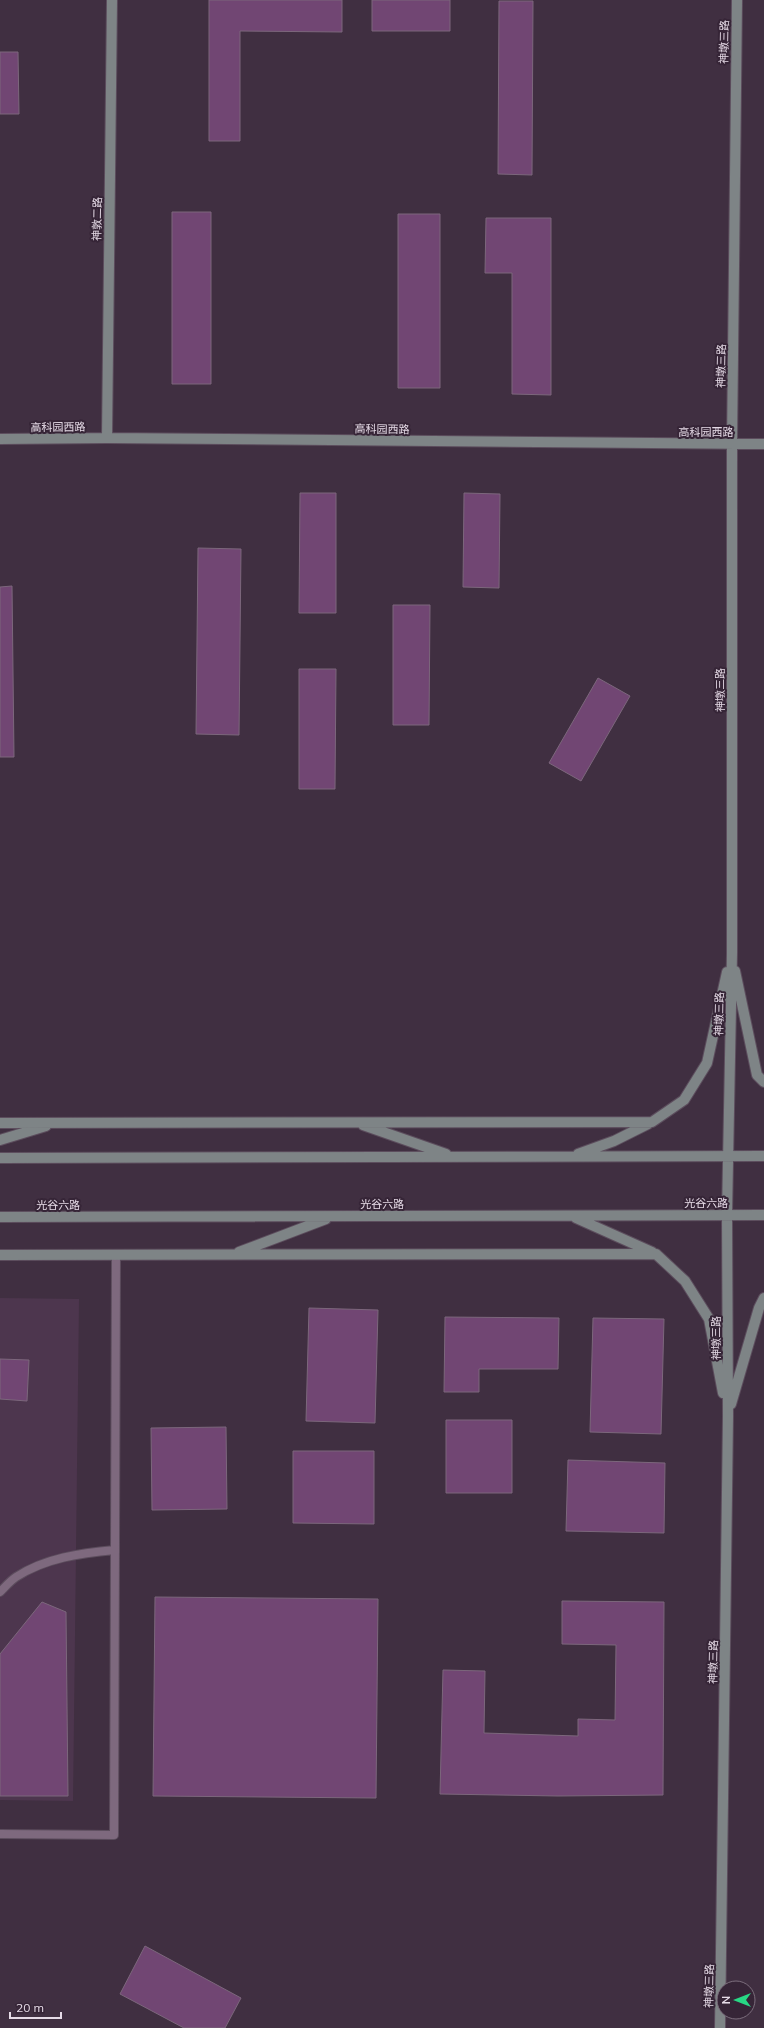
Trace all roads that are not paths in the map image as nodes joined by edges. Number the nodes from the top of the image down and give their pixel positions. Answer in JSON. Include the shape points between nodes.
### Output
{"nodes":[{"id":1,"x":112,"y":0,"type":"edge"},
{"id":2,"x":737,"y":0,"type":"edge"},
{"id":3,"x":107,"y":438,"type":"junction"},
{"id":4,"x":0,"y":440,"type":"edge"},
{"id":5,"x":732,"y":444,"type":"junction"},
{"id":6,"x":764,"y":444,"type":"edge"},
{"id":7,"x":732,"y":953,"type":"junction"},
{"id":8,"x":764,"y":1082,"type":"edge"},
{"id":9,"x":652,"y":1122,"type":"junction"},
{"id":10,"x":0,"y":1123,"type":"edge"},
{"id":11,"x":57,"y":1123,"type":"junction"},
{"id":12,"x":355,"y":1123,"type":"junction"},
{"id":13,"x":0,"y":1140,"type":"edge"},
{"id":14,"x":729,"y":1156,"type":"junction"},
{"id":15,"x":764,"y":1156,"type":"edge"},
{"id":16,"x":453,"y":1157,"type":"junction"},
{"id":17,"x":572,"y":1157,"type":"junction"},
{"id":18,"x":0,"y":1158,"type":"edge"},
{"id":19,"x":727,"y":1215,"type":"junction"},
{"id":20,"x":764,"y":1215,"type":"edge"},
{"id":21,"x":333,"y":1216,"type":"junction"},
{"id":22,"x":570,"y":1216,"type":"junction"},
{"id":23,"x":0,"y":1217,"type":"edge"},
{"id":24,"x":233,"y":1254,"type":"junction"},
{"id":25,"x":656,"y":1254,"type":"junction"},
{"id":26,"x":0,"y":1255,"type":"edge"},
{"id":27,"x":116,"y":1255,"type":"junction"},
{"id":28,"x":764,"y":1298,"type":"edge"},
{"id":29,"x":728,"y":1416,"type":"junction"},
{"id":30,"x":114,"y":1550,"type":"junction"},
{"id":31,"x":0,"y":1592,"type":"edge"},
{"id":32,"x":0,"y":1834,"type":"edge"},
{"id":33,"x":720,"y":2028,"type":"edge"}],
"edges":[{"from":1,"to":3,"type":"street","name":"神敦二路"},
{"from":2,"to":5,"type":"street","name":"神墩三路"},
{"from":3,"to":4,"type":"street","name":"高科园西路"},
{"from":3,"to":5,"type":"street","name":"高科园西路"},
{"from":5,"to":6,"type":"street","name":"高科园西路"},
{"from":5,"to":7,"type":"street","name":"神墩三路"},
{"from":7,"to":8,"type":"street","via":[[757,1074]]},
{"from":7,"to":9,"type":"street","via":[[707,1063],[684,1100]]},
{"from":7,"to":14,"type":"street","name":"神墩三路"},
{"from":9,"to":12,"type":"street"},
{"from":9,"to":17,"type":"street","via":[[614,1141]]},
{"from":10,"to":11,"type":"street"},
{"from":11,"to":12,"type":"street"},
{"from":11,"to":13,"type":"street"},
{"from":12,"to":16,"type":"street"},
{"from":14,"to":15,"type":"street"},
{"from":14,"to":17,"type":"street"},
{"from":14,"to":19,"type":"street","name":"神墩三路"},
{"from":16,"to":17,"type":"street"},
{"from":16,"to":18,"type":"street"},
{"from":19,"to":20,"type":"street","name":"光谷六路"},
{"from":19,"to":22,"type":"street","name":"光谷六路"},
{"from":19,"to":29,"type":"street","name":"神墩三路"},
{"from":21,"to":22,"type":"street","name":"光谷六路"},
{"from":21,"to":23,"type":"street","name":"光谷六路"},
{"from":21,"to":24,"type":"street"},
{"from":22,"to":25,"type":"street"},
{"from":24,"to":25,"type":"street"},
{"from":24,"to":27,"type":"street"},
{"from":25,"to":29,"type":"street","via":[[685,1281],[709,1319]]},
{"from":26,"to":27,"type":"street"},
{"from":27,"to":30,"type":"lane"},
{"from":28,"to":29,"type":"street","via":[[758,1308]]},
{"from":29,"to":33,"type":"street","name":"神墩三路"},
{"from":30,"to":31,"type":"lane","via":[[52,1560],[15,1577]]},
{"from":30,"to":32,"type":"lane","via":[[114,1835]]}]}
